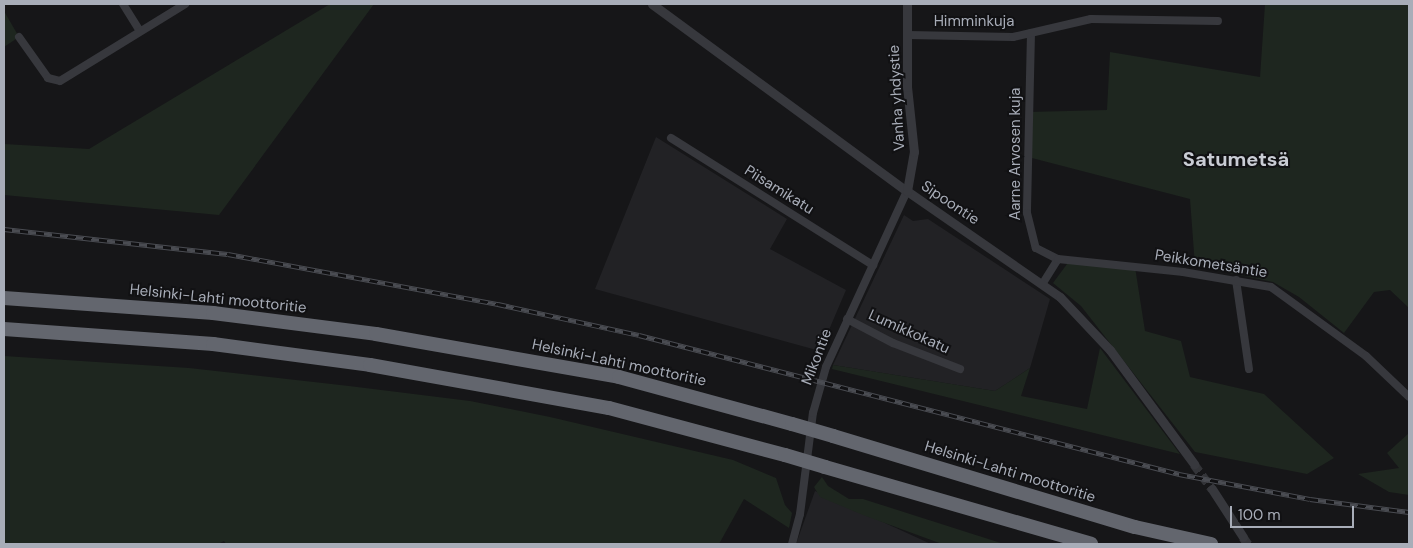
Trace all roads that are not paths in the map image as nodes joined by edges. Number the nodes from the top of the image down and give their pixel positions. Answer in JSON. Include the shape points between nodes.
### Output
{"nodes":[{"id":1,"x":123,"y":4,"type":"edge"},
{"id":2,"x":185,"y":4,"type":"edge"},
{"id":3,"x":652,"y":4,"type":"edge"},
{"id":4,"x":908,"y":4,"type":"edge"},
{"id":5,"x":1218,"y":21,"type":"dead end"},
{"id":6,"x":140,"y":31,"type":"junction"},
{"id":7,"x":1030,"y":33,"type":"junction"},
{"id":8,"x":908,"y":35,"type":"junction"},
{"id":9,"x":19,"y":36,"type":"dead end"},
{"id":10,"x":671,"y":138,"type":"dead end"},
{"id":11,"x":907,"y":191,"type":"junction"},
{"id":12,"x":1058,"y":259,"type":"junction"},
{"id":13,"x":873,"y":265,"type":"junction"},
{"id":14,"x":1236,"y":280,"type":"junction"},
{"id":15,"x":1043,"y":283,"type":"junction"},
{"id":16,"x":4,"y":298,"type":"edge"},
{"id":17,"x":847,"y":319,"type":"junction"},
{"id":18,"x":4,"y":329,"type":"edge"},
{"id":19,"x":1249,"y":368,"type":"dead end"},
{"id":20,"x":960,"y":369,"type":"dead end"},
{"id":21,"x":1409,"y":397,"type":"edge"},
{"id":22,"x":1194,"y":464,"type":"tunnel mouth"},
{"id":23,"x":1212,"y":489,"type":"tunnel mouth"},
{"id":24,"x":1243,"y":536,"type":"tunnel mouth"},
{"id":25,"x":792,"y":544,"type":"edge"},
{"id":26,"x":1091,"y":544,"type":"edge"},
{"id":27,"x":1211,"y":544,"type":"edge"}],
"edges":[{"from":1,"to":6,"type":"street"},
{"from":2,"to":6,"type":"street"},
{"from":3,"to":11,"type":"street","name":"Sipoontie"},
{"from":4,"to":8,"type":"street","name":"Vanha yhdystie"},
{"from":5,"to":7,"type":"street","name":"Himminkuja","via":[[1091,19]]},
{"from":6,"to":9,"type":"street","via":[[60,81],[48,78]]},
{"from":7,"to":8,"type":"street","name":"Himminkuja","via":[[1013,37]]},
{"from":7,"to":12,"type":"street","name":"Aarne Arvosen kuja","via":[[1027,213],[1036,248]]},
{"from":8,"to":11,"type":"street","name":"Vanha yhdystie","via":[[908,107],[914,152]]},
{"from":10,"to":13,"type":"street","name":"Piisamikatu"},
{"from":11,"to":13,"type":"street","name":"Mikontie"},
{"from":11,"to":15,"type":"street","name":"Sipoontie"},
{"from":12,"to":14,"type":"street","name":"Peikkometsäntie"},
{"from":12,"to":15,"type":"street"},
{"from":13,"to":17,"type":"street","name":"Mikontie"},
{"from":14,"to":19,"type":"street"},
{"from":14,"to":21,"type":"street","name":"Peikkometsäntie","via":[[1271,287],[1292,299],[1366,356]]},
{"from":15,"to":22,"type":"street","name":"Sipoontie","via":[[1110,350]]},
{"from":16,"to":27,"type":"highway","name":"Helsinki-Lahti moottoritie","bridge":true,"via":[[213,312],[376,334],[619,377],[792,424],[1135,527]]},
{"from":17,"to":20,"type":"street","name":"Lumikkokatu","via":[[893,343]]},
{"from":17,"to":25,"type":"street","name":"Mikontie","via":[[826,367],[812,413],[800,514]]},
{"from":18,"to":26,"type":"highway","bridge":true,"via":[[213,344],[370,365],[609,408],[785,455]]},
{"from":23,"to":24,"type":"street"}]}
